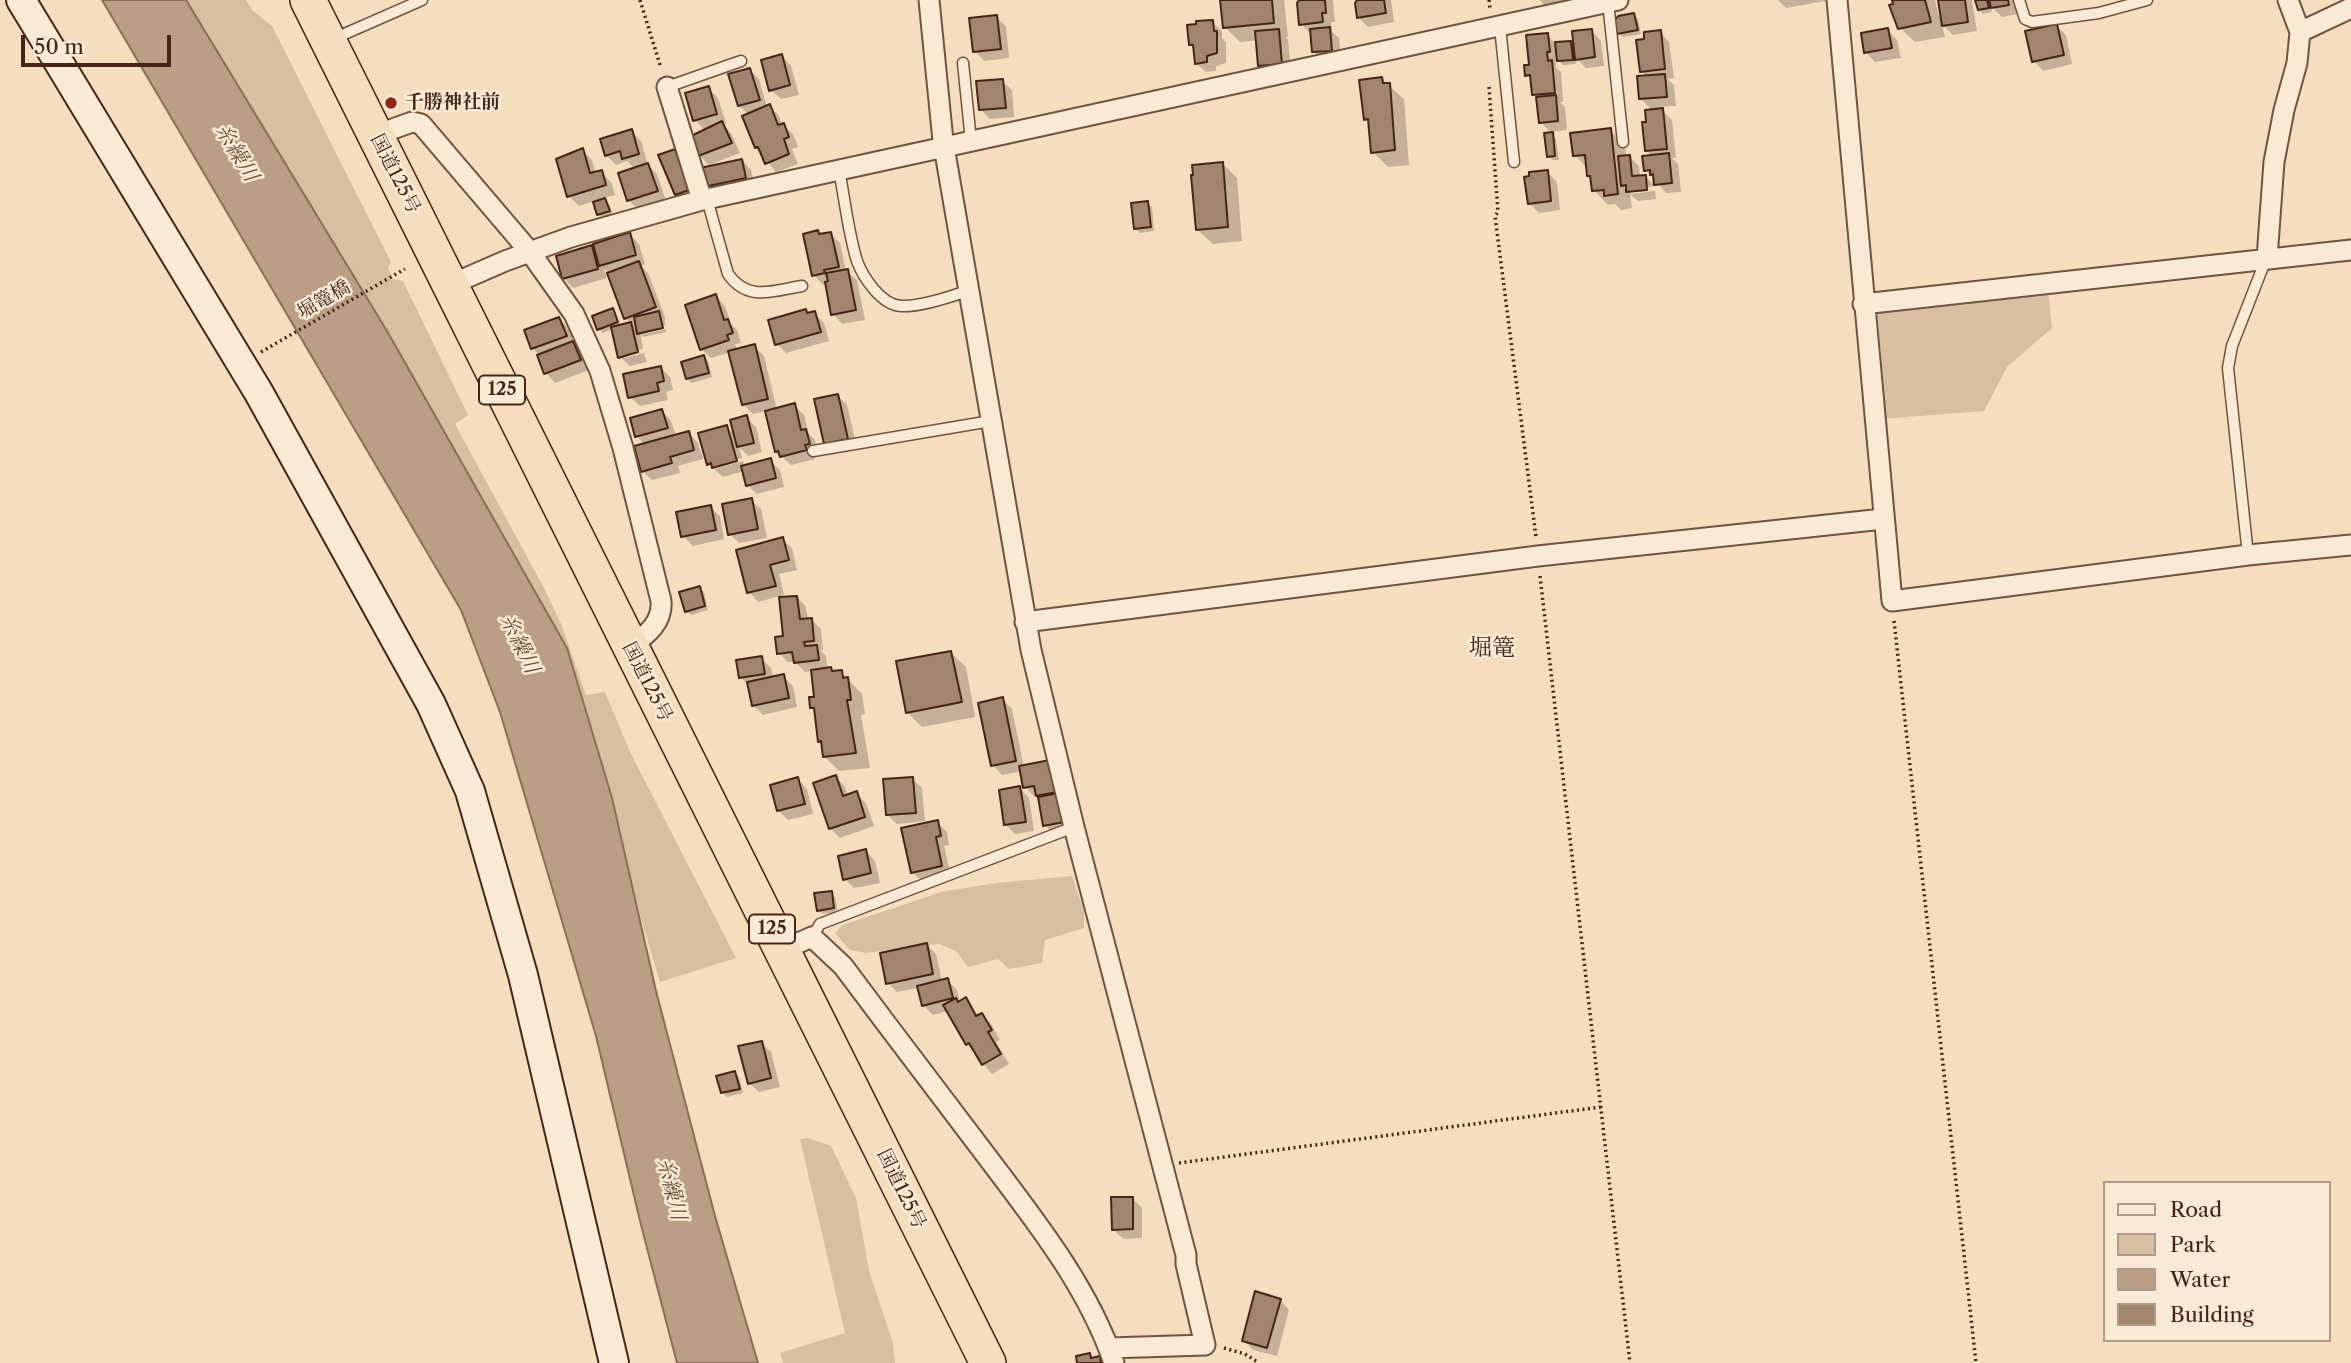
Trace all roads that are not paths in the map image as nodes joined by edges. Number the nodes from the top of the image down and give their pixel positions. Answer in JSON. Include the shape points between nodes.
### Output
{"nodes":[{"id":1,"x":22,"y":0,"type":"edge"},
{"id":2,"x":308,"y":0,"type":"edge"},
{"id":3,"x":422,"y":0,"type":"edge"},
{"id":4,"x":929,"y":0,"type":"edge"},
{"id":5,"x":1837,"y":0,"type":"edge"},
{"id":6,"x":2019,"y":0,"type":"edge"},
{"id":7,"x":2147,"y":0,"type":"edge"},
{"id":8,"x":2288,"y":0,"type":"edge"},
{"id":9,"x":1613,"y":1,"type":"edge"},
{"id":10,"x":1573,"y":5,"type":"edge"},
{"id":11,"x":2351,"y":8,"type":"edge"},
{"id":12,"x":1500,"y":27,"type":"junction"},
{"id":13,"x":2300,"y":32,"type":"junction"},
{"id":14,"x":329,"y":41,"type":"junction"},
{"id":15,"x":741,"y":61,"type":"dead end"},
{"id":16,"x":963,"y":64,"type":"dead end"},
{"id":17,"x":667,"y":87,"type":"joint"},
{"id":18,"x":376,"y":135,"type":"junction"},
{"id":19,"x":971,"y":141,"type":"junction"},
{"id":20,"x":1623,"y":142,"type":"dead end"},
{"id":21,"x":946,"y":146,"type":"junction"},
{"id":22,"x":1514,"y":162,"type":"dead end"},
{"id":23,"x":839,"y":170,"type":"junction"},
{"id":24,"x":705,"y":200,"type":"junction"},
{"id":25,"x":2351,"y":250,"type":"edge"},
{"id":26,"x":530,"y":252,"type":"junction"},
{"id":27,"x":2267,"y":258,"type":"junction"},
{"id":28,"x":450,"y":285,"type":"junction"},
{"id":29,"x":802,"y":286,"type":"dead end"},
{"id":30,"x":970,"y":290,"type":"junction"},
{"id":31,"x":1863,"y":304,"type":"junction"},
{"id":32,"x":992,"y":421,"type":"junction"},
{"id":33,"x":813,"y":452,"type":"dead end"},
{"id":34,"x":1883,"y":519,"type":"junction"},
{"id":35,"x":2351,"y":545,"type":"edge"},
{"id":36,"x":2248,"y":555,"type":"junction"},
{"id":37,"x":1025,"y":622,"type":"junction"},
{"id":38,"x":630,"y":647,"type":"junction"},
{"id":39,"x":1074,"y":827,"type":"junction"},
{"id":40,"x":797,"y":943,"type":"junction"},
{"id":41,"x":1112,"y":1355,"type":"edge"},
{"id":42,"x":614,"y":1363,"type":"edge"},
{"id":43,"x":988,"y":1363,"type":"edge"}],
"edges":[{"from":1,"to":42,"type":"street","via":[[259,393],[432,704],[470,791],[523,975]]},
{"from":2,"to":14,"type":"highway","name":"国道125号","number":"125"},
{"from":3,"to":14,"type":"lane"},
{"from":4,"to":21,"type":"street"},
{"from":5,"to":31,"type":"street"},
{"from":6,"to":7,"type":"lane","via":[[2025,19],[2032,22],[2099,13]]},
{"from":8,"to":13,"type":"street"},
{"from":9,"to":10,"type":"street"},
{"from":9,"to":20,"type":"lane"},
{"from":10,"to":12,"type":"street"},
{"from":11,"to":13,"type":"street"},
{"from":12,"to":19,"type":"street"},
{"from":12,"to":22,"type":"lane"},
{"from":13,"to":27,"type":"street","via":[[2274,162]]},
{"from":14,"to":18,"type":"highway","name":"国道125号","number":"125"},
{"from":15,"to":17,"type":"lane"},
{"from":16,"to":19,"type":"lane"},
{"from":17,"to":24,"type":"street"},
{"from":18,"to":26,"type":"street","via":[[412,122],[421,124]]},
{"from":18,"to":28,"type":"highway","name":"国道125号","number":"125"},
{"from":19,"to":21,"type":"street"},
{"from":21,"to":23,"type":"street"},
{"from":21,"to":30,"type":"street"},
{"from":23,"to":24,"type":"street"},
{"from":23,"to":30,"type":"lane","via":[[858,262],[881,296],[901,306]]},
{"from":24,"to":26,"type":"street"},
{"from":24,"to":29,"type":"lane","via":[[733,281],[755,294]]},
{"from":25,"to":27,"type":"street"},
{"from":26,"to":28,"type":"street"},
{"from":26,"to":38,"type":"street","via":[[574,314],[600,371],[623,447],[662,610],[650,631]]},
{"from":27,"to":31,"type":"street"},
{"from":27,"to":36,"type":"lane","via":[[2232,346],[2228,368]]},
{"from":28,"to":38,"type":"highway","name":"国道125号","number":"125"},
{"from":30,"to":32,"type":"street"},
{"from":31,"to":34,"type":"street"},
{"from":32,"to":33,"type":"lane"},
{"from":32,"to":37,"type":"street"},
{"from":34,"to":36,"type":"street","via":[[1892,601]]},
{"from":34,"to":37,"type":"street","via":[[1538,556]]},
{"from":35,"to":36,"type":"street"},
{"from":37,"to":39,"type":"street"},
{"from":38,"to":40,"type":"highway","name":"国道125号","number":"125"},
{"from":39,"to":40,"type":"lane","via":[[820,923]]},
{"from":39,"to":41,"type":"street","via":[[1186,1255],[1205,1345]]},
{"from":40,"to":41,"type":"street","via":[[843,967],[1018,1198],[1094,1313]]},
{"from":40,"to":43,"type":"highway","name":"国道125号","number":"125"}]}
